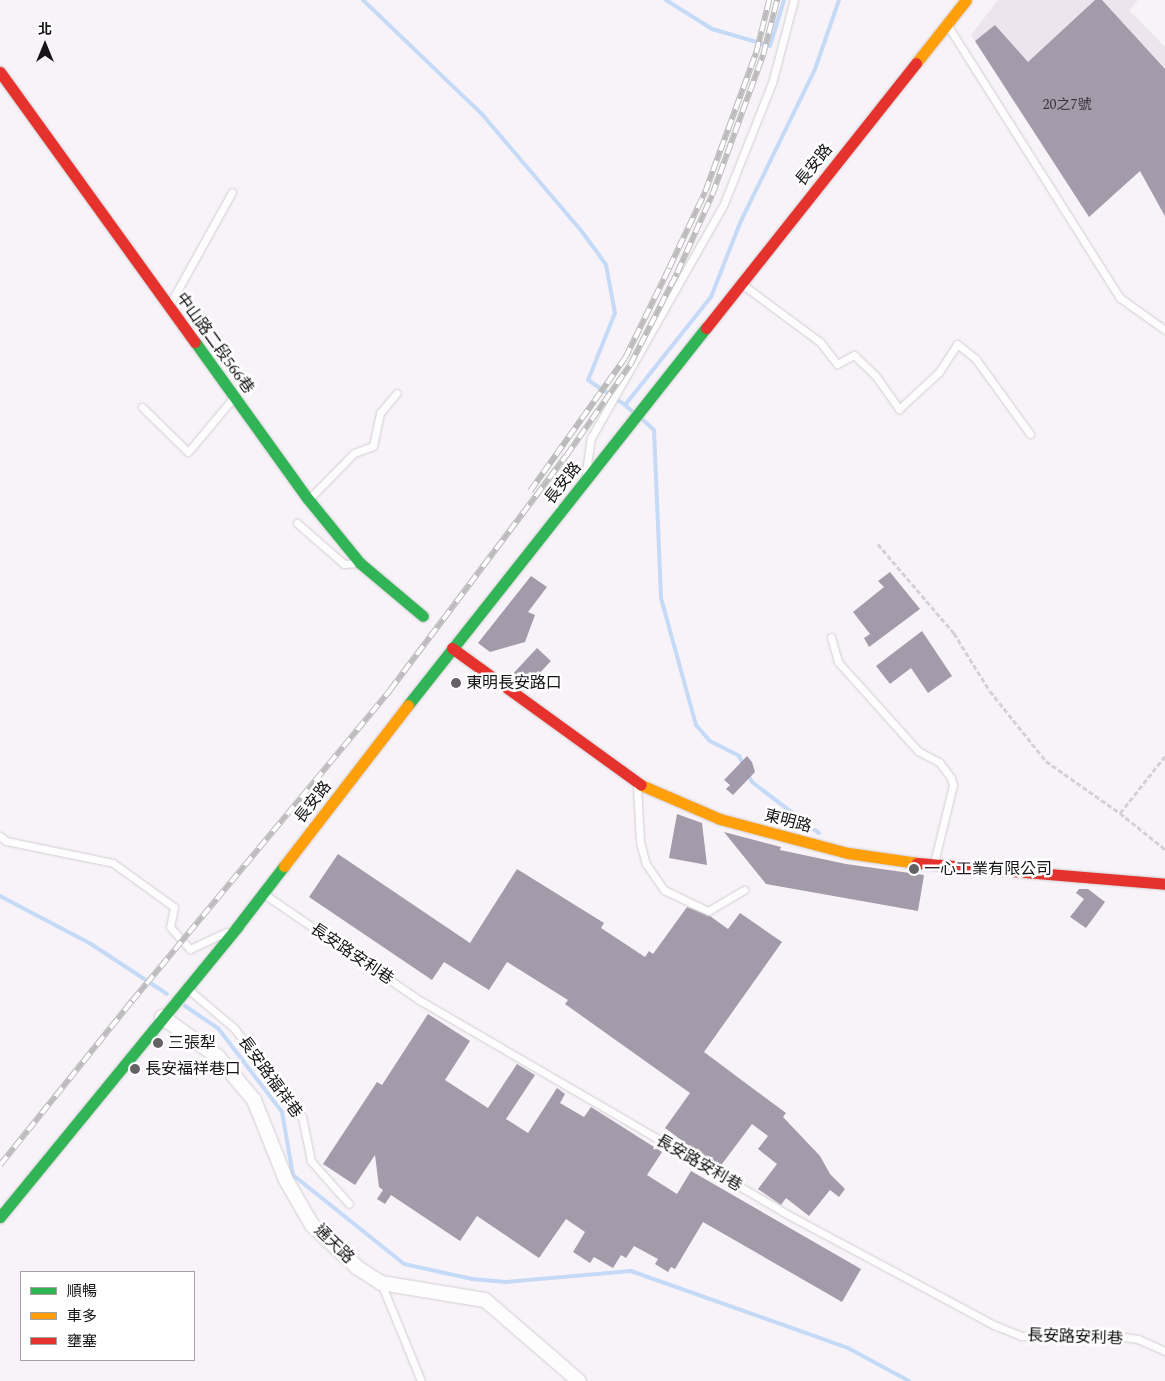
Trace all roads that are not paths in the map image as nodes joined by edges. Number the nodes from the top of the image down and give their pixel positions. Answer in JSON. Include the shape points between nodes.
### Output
{"nodes":[{"id":1,"x":794,"y":0,"type":"edge"},
{"id":2,"x":966,"y":0,"type":"edge"},
{"id":3,"x":947,"y":24,"type":"junction"},
{"id":4,"x":0,"y":72,"type":"edge"},
{"id":5,"x":232,"y":192,"type":"dead end"},
{"id":6,"x":740,"y":283,"type":"junction"},
{"id":7,"x":169,"y":306,"type":"junction"},
{"id":8,"x":1165,"y":330,"type":"edge"},
{"id":9,"x":397,"y":393,"type":"dead end"},
{"id":10,"x":234,"y":397,"type":"junction"},
{"id":11,"x":142,"y":407,"type":"dead end"},
{"id":12,"x":1030,"y":434,"type":"dead end"},
{"id":13,"x":586,"y":480,"type":"junction"},
{"id":14,"x":308,"y":499,"type":"junction"},
{"id":15,"x":297,"y":523,"type":"dead end"},
{"id":16,"x":360,"y":563,"type":"junction"},
{"id":17,"x":423,"y":616,"type":"dead end"},
{"id":18,"x":831,"y":637,"type":"dead end"},
{"id":19,"x":452,"y":648,"type":"junction"},
{"id":20,"x":636,"y":783,"type":"junction"},
{"id":21,"x":0,"y":836,"type":"edge"},
{"id":22,"x":934,"y":866,"type":"junction"},
{"id":23,"x":1165,"y":884,"type":"edge"},
{"id":24,"x":744,"y":890,"type":"dead end"},
{"id":25,"x":263,"y":894,"type":"junction"},
{"id":26,"x":237,"y":927,"type":"junction"},
{"id":27,"x":186,"y":987,"type":"junction"},
{"id":28,"x":162,"y":1017,"type":"junction"},
{"id":29,"x":348,"y":1204,"type":"dead end"},
{"id":30,"x":0,"y":1217,"type":"edge"},
{"id":31,"x":381,"y":1284,"type":"junction"},
{"id":32,"x":1165,"y":1351,"type":"edge"},
{"id":33,"x":421,"y":1381,"type":"edge"},
{"id":34,"x":579,"y":1381,"type":"edge"}],
"edges":[{"from":1,"to":13,"type":"lane","via":[[772,83],[723,206],[591,438]]},
{"from":2,"to":3,"type":"main road","name":"長安路"},
{"from":3,"to":6,"type":"main road","name":"長安路"},
{"from":3,"to":8,"type":"lane","via":[[1120,298]]},
{"from":4,"to":7,"type":"main road","name":"中山路二段566巷"},
{"from":5,"to":7,"type":"lane"},
{"from":6,"to":12,"type":"lane","via":[[820,342],[837,364],[854,355],[875,375],[899,409],[939,372],[958,344],[975,358]]},
{"from":6,"to":13,"type":"main road","name":"長安路"},
{"from":7,"to":10,"type":"main road","name":"中山路二段566巷"},
{"from":9,"to":14,"type":"lane","via":[[380,412],[373,446],[354,453]]},
{"from":10,"to":11,"type":"lane","via":[[188,452]]},
{"from":10,"to":14,"type":"main road","name":"中山路二段566巷"},
{"from":13,"to":19,"type":"main road","name":"長安路"},
{"from":14,"to":16,"type":"main road","name":"中山路二段566巷"},
{"from":15,"to":16,"type":"lane","via":[[344,564]]},
{"from":16,"to":17,"type":"main road","name":"中山路二段566巷"},
{"from":18,"to":22,"type":"lane","via":[[838,662],[918,751],[939,762],[951,778],[953,785]]},
{"from":19,"to":20,"type":"main road","name":"東明路"},
{"from":19,"to":25,"type":"main road","name":"長安路"},
{"from":20,"to":22,"type":"main road","name":"東明路","via":[[720,819],[848,853]]},
{"from":20,"to":24,"type":"lane","via":[[640,842],[646,864],[664,890],[708,911]]},
{"from":21,"to":26,"type":"lane","via":[[6,841],[113,863],[174,906],[170,927],[190,949]]},
{"from":22,"to":23,"type":"main road","name":"東明路"},
{"from":25,"to":26,"type":"main road","name":"長安路"},
{"from":25,"to":32,"type":"lane","name":"長安路安利巷","via":[[429,1006],[783,1212],[994,1325],[1022,1336],[1131,1338]]},
{"from":26,"to":27,"type":"main road","name":"長安路"},
{"from":27,"to":28,"type":"main road"},
{"from":27,"to":29,"type":"lane","name":"長安路福祥巷","via":[[234,1028],[302,1118],[311,1161]]},
{"from":28,"to":30,"type":"main road"},
{"from":28,"to":31,"type":"street","name":"通天路","via":[[218,1057],[254,1100],[286,1180],[312,1225],[358,1268]]},
{"from":31,"to":33,"type":"lane"},
{"from":31,"to":34,"type":"street","name":"通天路","via":[[485,1300]]}]}
